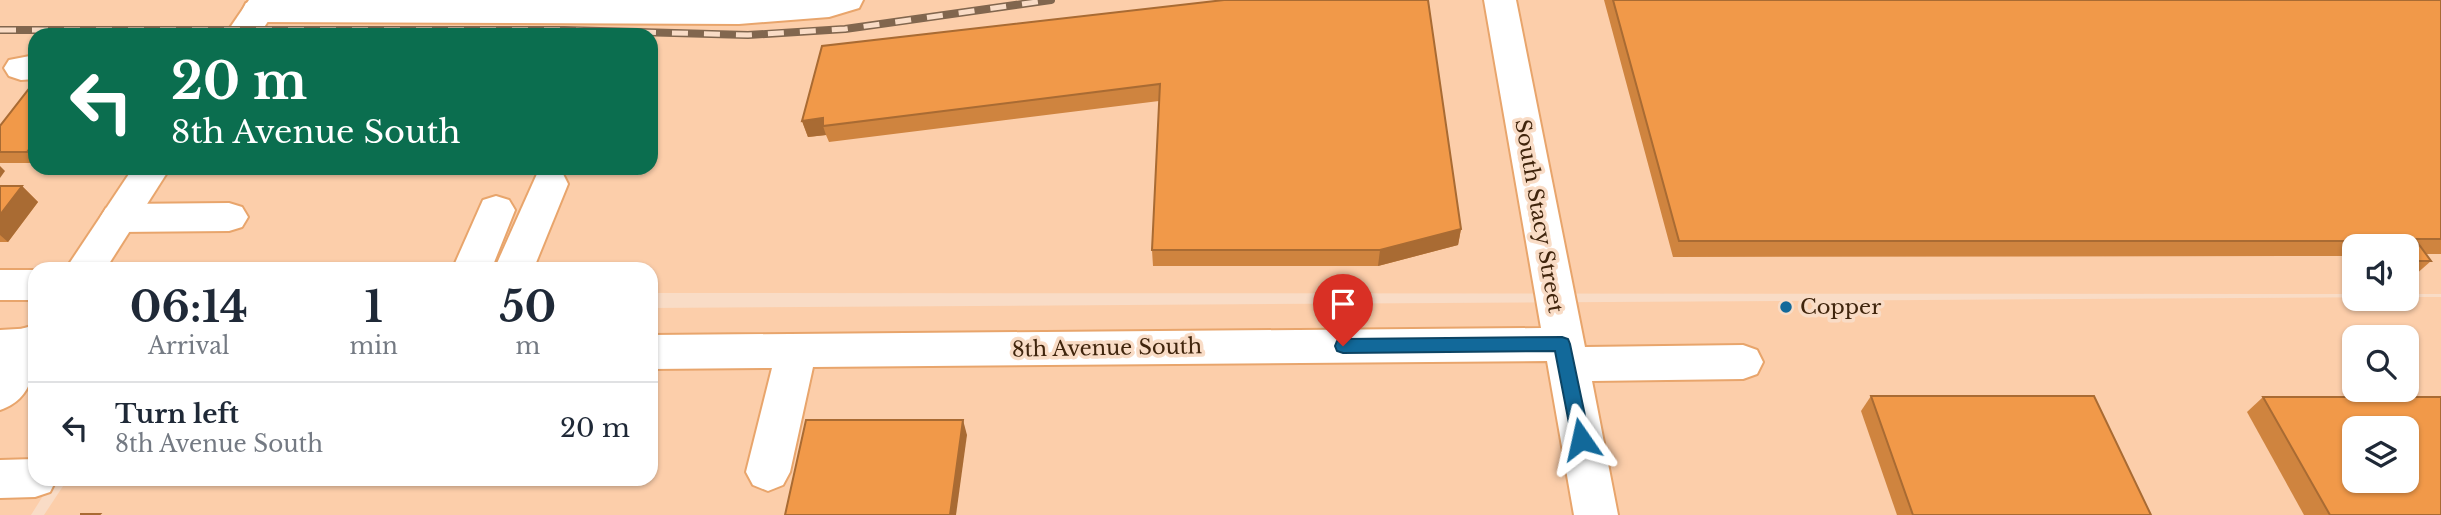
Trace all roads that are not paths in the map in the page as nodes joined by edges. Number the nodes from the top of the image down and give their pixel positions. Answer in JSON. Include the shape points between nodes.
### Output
{"nodes":[{"id":1,"x":848,"y":0,"type":"edge"},
{"id":2,"x":1500,"y":0,"type":"edge"},
{"id":3,"x":256,"y":16,"type":"edge"},
{"id":4,"x":147,"y":175,"type":"edge"},
{"id":5,"x":550,"y":184,"type":"dead end"},
{"id":6,"x":496,"y":210,"type":"dead end"},
{"id":7,"x":119,"y":218,"type":"junction"},
{"id":8,"x":229,"y":218,"type":"dead end"},
{"id":9,"x":89,"y":262,"type":"edge"},
{"id":10,"x":474,"y":262,"type":"edge"},
{"id":11,"x":516,"y":262,"type":"edge"},
{"id":12,"x":0,"y":285,"type":"edge"},
{"id":13,"x":28,"y":285,"type":"edge"},
{"id":14,"x":25,"y":350,"type":"edge"},
{"id":15,"x":796,"y":351,"type":"junction"},
{"id":16,"x":658,"y":352,"type":"edge"},
{"id":17,"x":1564,"y":354,"type":"junction"},
{"id":18,"x":1743,"y":362,"type":"dead end"},
{"id":19,"x":0,"y":393,"type":"edge"},
{"id":20,"x":768,"y":472,"type":"dead end"},
{"id":21,"x":28,"y":478,"type":"edge"},
{"id":22,"x":0,"y":479,"type":"edge"},
{"id":23,"x":1596,"y":515,"type":"edge"}],
"edges":[{"from":1,"to":3,"type":"street","via":[[829,6],[739,13]]},
{"from":2,"to":17,"type":"street","name":"South Stacy Street"},
{"from":4,"to":7,"type":"street"},
{"from":5,"to":11,"type":"street"},
{"from":6,"to":10,"type":"street"},
{"from":7,"to":8,"type":"street"},
{"from":7,"to":9,"type":"street"},
{"from":12,"to":13,"type":"street"},
{"from":14,"to":19,"type":"street"},
{"from":15,"to":16,"type":"street","name":"8th Avenue South"},
{"from":15,"to":17,"type":"street","name":"8th Avenue South"},
{"from":15,"to":20,"type":"street"},
{"from":17,"to":18,"type":"street","name":"8th Avenue South"},
{"from":17,"to":23,"type":"street","name":"South Stacy Street"},
{"from":21,"to":22,"type":"street"}]}
